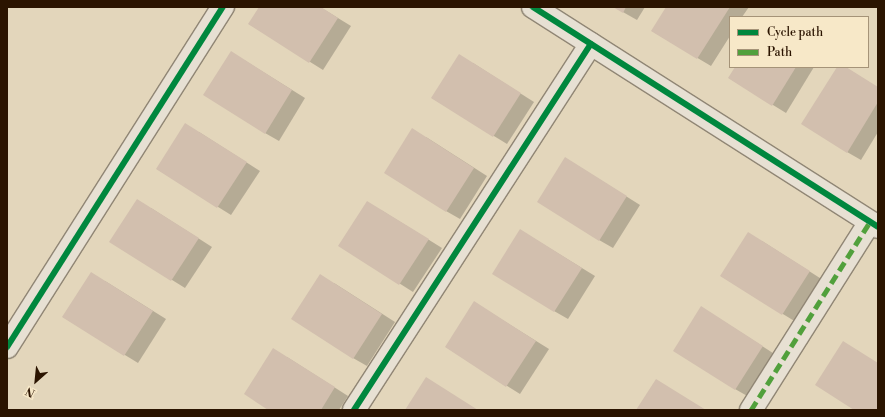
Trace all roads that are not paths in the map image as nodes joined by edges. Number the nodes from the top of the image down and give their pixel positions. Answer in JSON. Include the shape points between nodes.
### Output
{"nodes":[{"id":1,"x":223,"y":7,"type":"edge"},
{"id":2,"x":533,"y":7,"type":"edge"},
{"id":3,"x":591,"y":44,"type":"junction"},
{"id":4,"x":874,"y":224,"type":"edge"},
{"id":5,"x":7,"y":347,"type":"edge"},
{"id":6,"x":354,"y":410,"type":"edge"},
{"id":7,"x":751,"y":410,"type":"edge"}],
"edges":[{"from":1,"to":5,"type":"street"},
{"from":2,"to":3,"type":"street"},
{"from":3,"to":4,"type":"street"},
{"from":3,"to":6,"type":"street"},
{"from":4,"to":7,"type":"street"}]}
